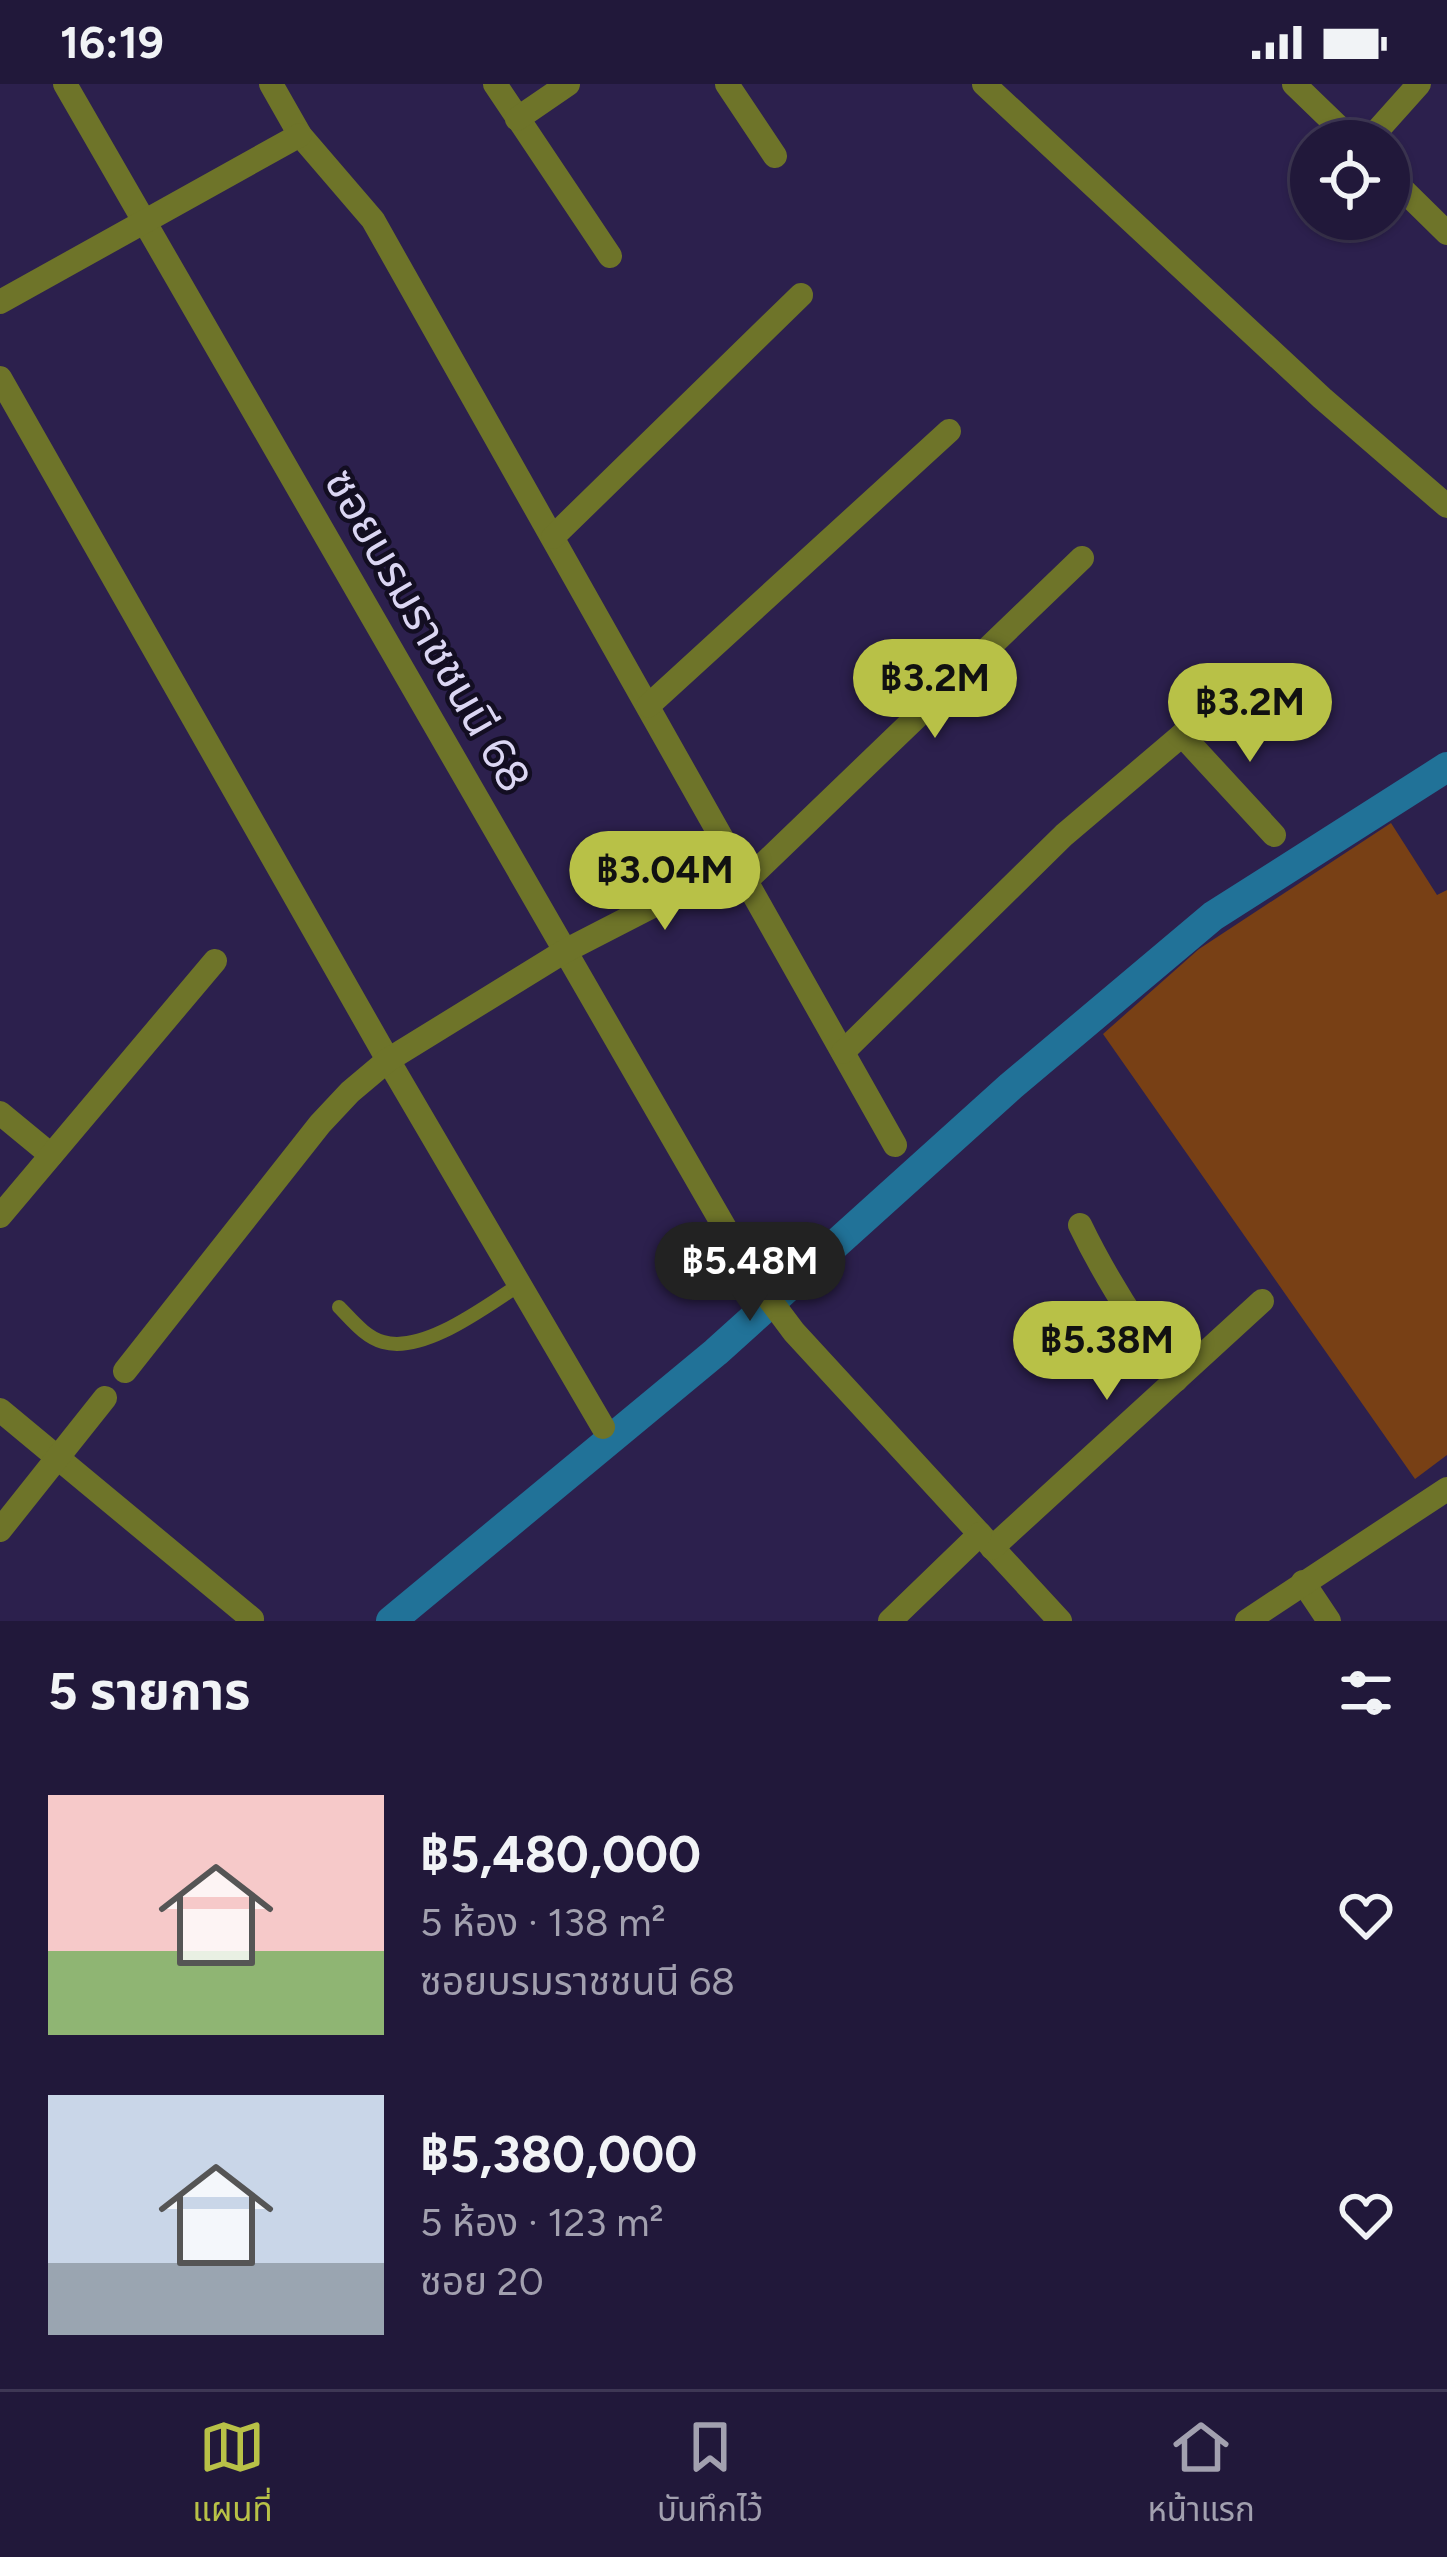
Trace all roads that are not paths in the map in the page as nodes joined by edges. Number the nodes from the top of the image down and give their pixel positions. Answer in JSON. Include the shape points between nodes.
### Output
{"nodes":[{"id":1,"x":65,"y":84,"type":"edge"},
{"id":2,"x":271,"y":84,"type":"edge"},
{"id":3,"x":495,"y":84,"type":"edge"},
{"id":4,"x":568,"y":84,"type":"edge"},
{"id":5,"x":727,"y":84,"type":"edge"},
{"id":6,"x":984,"y":84,"type":"edge"},
{"id":7,"x":1294,"y":84,"type":"edge"},
{"id":8,"x":1419,"y":84,"type":"edge"},
{"id":9,"x":517,"y":119,"type":"junction"},
{"id":10,"x":1331,"y":120,"type":"edge"},
{"id":11,"x":1387,"y":120,"type":"edge"},
{"id":12,"x":300,"y":135,"type":"junction"},
{"id":13,"x":775,"y":156,"type":"dead end"},
{"id":14,"x":1410,"y":197,"type":"edge"},
{"id":15,"x":145,"y":222,"type":"junction"},
{"id":16,"x":1447,"y":233,"type":"edge"},
{"id":17,"x":610,"y":256,"type":"dead end"},
{"id":18,"x":801,"y":295,"type":"dead end"},
{"id":19,"x":0,"y":302,"type":"edge"},
{"id":20,"x":0,"y":378,"type":"edge"},
{"id":21,"x":949,"y":431,"type":"dead end"},
{"id":22,"x":1447,"y":506,"type":"edge"},
{"id":23,"x":553,"y":537,"type":"junction"},
{"id":24,"x":1082,"y":558,"type":"dead end"},
{"id":25,"x":1242,"y":675,"type":"dead end"},
{"id":26,"x":648,"y":706,"type":"junction"},
{"id":27,"x":1182,"y":735,"type":"junction"},
{"id":28,"x":1274,"y":835,"type":"dead end"},
{"id":29,"x":742,"y":871,"type":"junction"},
{"id":30,"x":565,"y":951,"type":"junction"},
{"id":31,"x":214,"y":961,"type":"dead end"},
{"id":32,"x":843,"y":1052,"type":"junction"},
{"id":33,"x":388,"y":1060,"type":"junction"},
{"id":34,"x":0,"y":1113,"type":"edge"},
{"id":35,"x":895,"y":1145,"type":"dead end"},
{"id":36,"x":51,"y":1155,"type":"junction"},
{"id":37,"x":0,"y":1216,"type":"edge"},
{"id":38,"x":1080,"y":1225,"type":"dead end"},
{"id":39,"x":520,"y":1285,"type":"junction"},
{"id":40,"x":1262,"y":1301,"type":"dead end"},
{"id":41,"x":339,"y":1307,"type":"dead end"},
{"id":42,"x":125,"y":1371,"type":"dead end"},
{"id":43,"x":1176,"y":1380,"type":"junction"},
{"id":44,"x":106,"y":1398,"type":"dead end"},
{"id":45,"x":0,"y":1410,"type":"edge"},
{"id":46,"x":603,"y":1426,"type":"dead end"},
{"id":47,"x":58,"y":1457,"type":"junction"},
{"id":48,"x":1447,"y":1489,"type":"edge"},
{"id":49,"x":0,"y":1530,"type":"edge"},
{"id":50,"x":986,"y":1541,"type":"junction"},
{"id":51,"x":1303,"y":1582,"type":"junction"},
{"id":52,"x":252,"y":1618,"type":"edge"},
{"id":53,"x":890,"y":1621,"type":"edge"},
{"id":54,"x":1060,"y":1621,"type":"edge"},
{"id":55,"x":1247,"y":1621,"type":"edge"},
{"id":56,"x":1329,"y":1621,"type":"edge"}],
"edges":[{"from":1,"to":15,"type":"street","name":"ซอยบรมราชชนนี 68"},
{"from":2,"to":12,"type":"street"},
{"from":3,"to":9,"type":"street"},
{"from":4,"to":9,"type":"street"},
{"from":5,"to":13,"type":"street"},
{"from":6,"to":22,"type":"street"},
{"from":7,"to":10,"type":"street"},
{"from":8,"to":11,"type":"street"},
{"from":9,"to":17,"type":"street"},
{"from":12,"to":15,"type":"street"},
{"from":12,"to":23,"type":"street","via":[[373,220]]},
{"from":14,"to":16,"type":"street"},
{"from":15,"to":19,"type":"street"},
{"from":15,"to":30,"type":"street","name":"ซอยบรมราชชนนี 68"},
{"from":18,"to":23,"type":"street"},
{"from":20,"to":33,"type":"street"},
{"from":21,"to":26,"type":"street"},
{"from":23,"to":26,"type":"street"},
{"from":24,"to":29,"type":"street"},
{"from":25,"to":27,"type":"street"},
{"from":26,"to":29,"type":"street"},
{"from":27,"to":28,"type":"street"},
{"from":27,"to":32,"type":"street","via":[[1064,835]]},
{"from":29,"to":30,"type":"street"},
{"from":29,"to":32,"type":"street"},
{"from":30,"to":33,"type":"street"},
{"from":30,"to":50,"type":"street","name":"ซอยบรมราชชนนี 68","via":[[754,1280]]},
{"from":31,"to":36,"type":"street"},
{"from":32,"to":35,"type":"street"},
{"from":33,"to":39,"type":"street"},
{"from":33,"to":42,"type":"street","via":[[320,1124]]},
{"from":34,"to":36,"type":"street"},
{"from":36,"to":37,"type":"street"},
{"from":38,"to":43,"type":"street"},
{"from":39,"to":41,"type":"lane","via":[[428,1338],[388,1344]]},
{"from":39,"to":46,"type":"street"},
{"from":40,"to":43,"type":"street"},
{"from":43,"to":50,"type":"street"},
{"from":44,"to":47,"type":"street"},
{"from":45,"to":47,"type":"street"},
{"from":47,"to":49,"type":"street"},
{"from":47,"to":52,"type":"street"},
{"from":48,"to":51,"type":"street"},
{"from":50,"to":53,"type":"street"},
{"from":50,"to":54,"type":"street","name":"ซอยบรมราชชนนี 68"},
{"from":51,"to":55,"type":"street"},
{"from":51,"to":56,"type":"street"}]}
